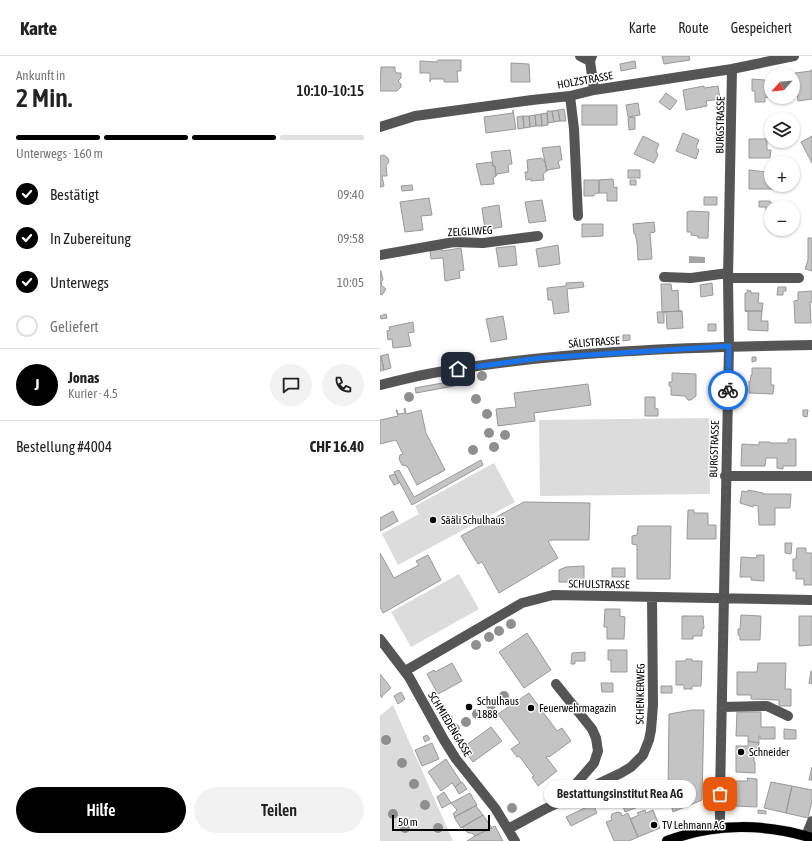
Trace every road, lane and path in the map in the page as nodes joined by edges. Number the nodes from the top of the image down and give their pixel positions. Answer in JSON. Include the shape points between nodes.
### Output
{"nodes":[{"id":1,"x":580,"y":56,"type":"edge"},
{"id":2,"x":794,"y":56,"type":"edge"},
{"id":3,"x":591,"y":59,"type":"edge"},
{"id":4,"x":732,"y":69,"type":"junction"},
{"id":5,"x":594,"y":90,"type":"junction"},
{"id":6,"x":570,"y":96,"type":"junction"},
{"id":7,"x":380,"y":127,"type":"edge"},
{"id":8,"x":578,"y":216,"type":"dead end"},
{"id":9,"x":538,"y":236,"type":"dead end"},
{"id":10,"x":380,"y":255,"type":"edge"},
{"id":11,"x":728,"y":276,"type":"junction"},
{"id":12,"x":664,"y":277,"type":"dead end"},
{"id":13,"x":800,"y":278,"type":"dead end"},
{"id":14,"x":812,"y":345,"type":"edge"},
{"id":15,"x":729,"y":346,"type":"junction"},
{"id":16,"x":380,"y":385,"type":"edge"},
{"id":17,"x":725,"y":476,"type":"junction"},
{"id":18,"x":812,"y":476,"type":"edge"},
{"id":19,"x":652,"y":597,"type":"junction"},
{"id":20,"x":724,"y":598,"type":"junction"},
{"id":21,"x":812,"y":600,"type":"edge"},
{"id":22,"x":380,"y":639,"type":"edge"},
{"id":23,"x":405,"y":671,"type":"junction"},
{"id":24,"x":556,"y":684,"type":"dead end"},
{"id":25,"x":722,"y":706,"type":"junction"},
{"id":26,"x":788,"y":716,"type":"dead end"},
{"id":27,"x":560,"y":802,"type":"junction"},
{"id":28,"x":812,"y":821,"type":"edge"},
{"id":29,"x":720,"y":828,"type":"junction"},
{"id":30,"x":508,"y":829,"type":"junction"},
{"id":31,"x":809,"y":837,"type":"edge"},
{"id":32,"x":515,"y":841,"type":"edge"},
{"id":33,"x":667,"y":841,"type":"edge"}],
"edges":[{"from":1,"to":3,"type":"street"},
{"from":2,"to":4,"type":"street","name":"HOLZSTRASSE"},
{"from":3,"to":5,"type":"street"},
{"from":4,"to":5,"type":"street","name":"HOLZSTRASSE"},
{"from":4,"to":11,"type":"street","name":"BURGSTRASSE"},
{"from":5,"to":6,"type":"street","name":"HOLZSTRASSE"},
{"from":6,"to":7,"type":"street","name":"HOLZSTRASSE","via":[[415,116]]},
{"from":6,"to":8,"type":"street"},
{"from":9,"to":10,"type":"street","name":"ZELGLIWEG","via":[[483,243],[454,242]]},
{"from":11,"to":12,"type":"street"},
{"from":11,"to":13,"type":"street"},
{"from":11,"to":15,"type":"street","name":"BURGSTRASSE"},
{"from":14,"to":15,"type":"street","name":"SÄLISTRASSE"},
{"from":15,"to":16,"type":"street","name":"SÄLISTRASSE","via":[[541,358],[432,373]]},
{"from":15,"to":17,"type":"street","name":"BURGSTRASSE"},
{"from":17,"to":18,"type":"street"},
{"from":17,"to":20,"type":"street","name":"BURGSTRASSE"},
{"from":19,"to":20,"type":"street","name":"SCHULSTRASSE"},
{"from":19,"to":23,"type":"street","name":"SCHULSTRASSE","via":[[553,595],[535,599],[501,614]]},
{"from":19,"to":27,"type":"street","name":"SCHENKERWEG","via":[[653,705],[649,740],[643,754],[631,768]]},
{"from":20,"to":21,"type":"street","name":"SCHULSTRASSE"},
{"from":20,"to":25,"type":"street","name":"BURGSTRASSE"},
{"from":22,"to":23,"type":"street","name":"SCHMIEDENGASSE"},
{"from":23,"to":30,"type":"street","name":"SCHMIEDENGASSE","via":[[456,759],[496,808]]},
{"from":24,"to":27,"type":"street","via":[[592,729],[598,751],[594,763]]},
{"from":25,"to":26,"type":"street","via":[[767,706]]},
{"from":25,"to":29,"type":"street","name":"BURGSTRASSE"},
{"from":27,"to":30,"type":"street","name":"SCHENKERWEG"},
{"from":28,"to":31,"type":"street"},
{"from":29,"to":31,"type":"main road","via":[[778,829]]},
{"from":29,"to":33,"type":"main road","via":[[690,833]]},
{"from":30,"to":32,"type":"street","name":"SCHMIEDENGASSE"}]}
